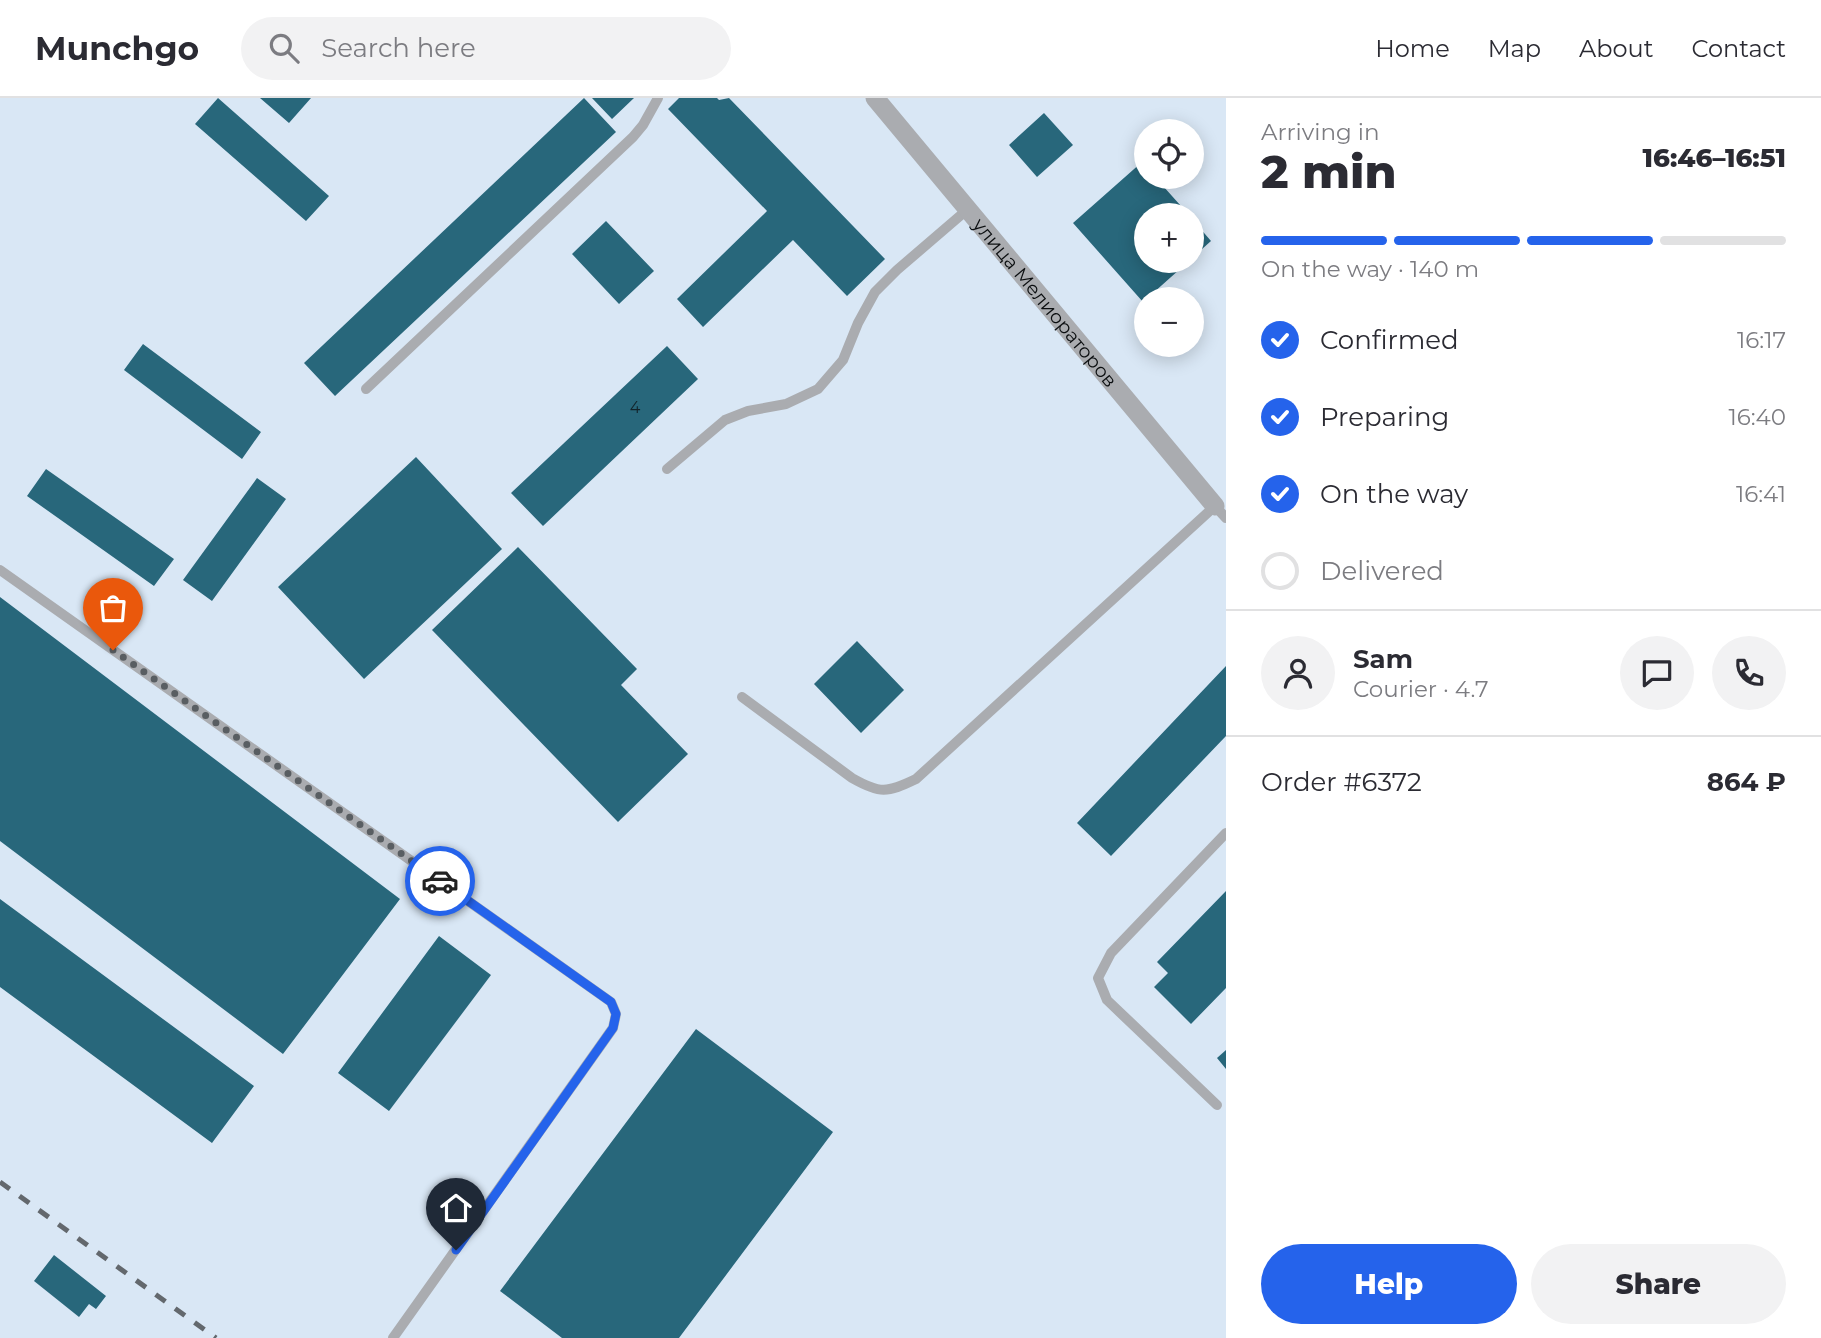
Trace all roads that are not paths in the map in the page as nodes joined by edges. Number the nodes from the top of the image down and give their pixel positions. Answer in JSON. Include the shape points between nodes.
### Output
{"nodes":[{"id":1,"x":658,"y":98,"type":"edge"},
{"id":2,"x":875,"y":98,"type":"edge"},
{"id":3,"x":968,"y":209,"type":"junction"},
{"id":4,"x":366,"y":389,"type":"dead end"},
{"id":5,"x":667,"y":469,"type":"dead end"},
{"id":6,"x":1221,"y":512,"type":"edge"},
{"id":7,"x":0,"y":570,"type":"edge"},
{"id":8,"x":742,"y":697,"type":"dead end"},
{"id":9,"x":1226,"y":833,"type":"edge"},
{"id":10,"x":1217,"y":1105,"type":"dead end"},
{"id":11,"x":393,"y":1338,"type":"edge"}],
"edges":[{"from":1,"to":4,"type":"lane","via":[[633,137]]},
{"from":2,"to":3,"type":"street","name":"улица Мелиораторов"},
{"from":3,"to":5,"type":"lane","via":[[875,292],[843,360],[818,389],[786,404],[725,420]]},
{"from":3,"to":6,"type":"street","name":"улица Мелиораторов"},
{"from":6,"to":8,"type":"lane","via":[[916,779],[892,791],[872,789],[852,778]]},
{"from":7,"to":11,"type":"lane","via":[[611,1002],[616,1014],[613,1028]]},
{"from":9,"to":10,"type":"lane","via":[[1111,953],[1098,978],[1107,1000]]}]}
